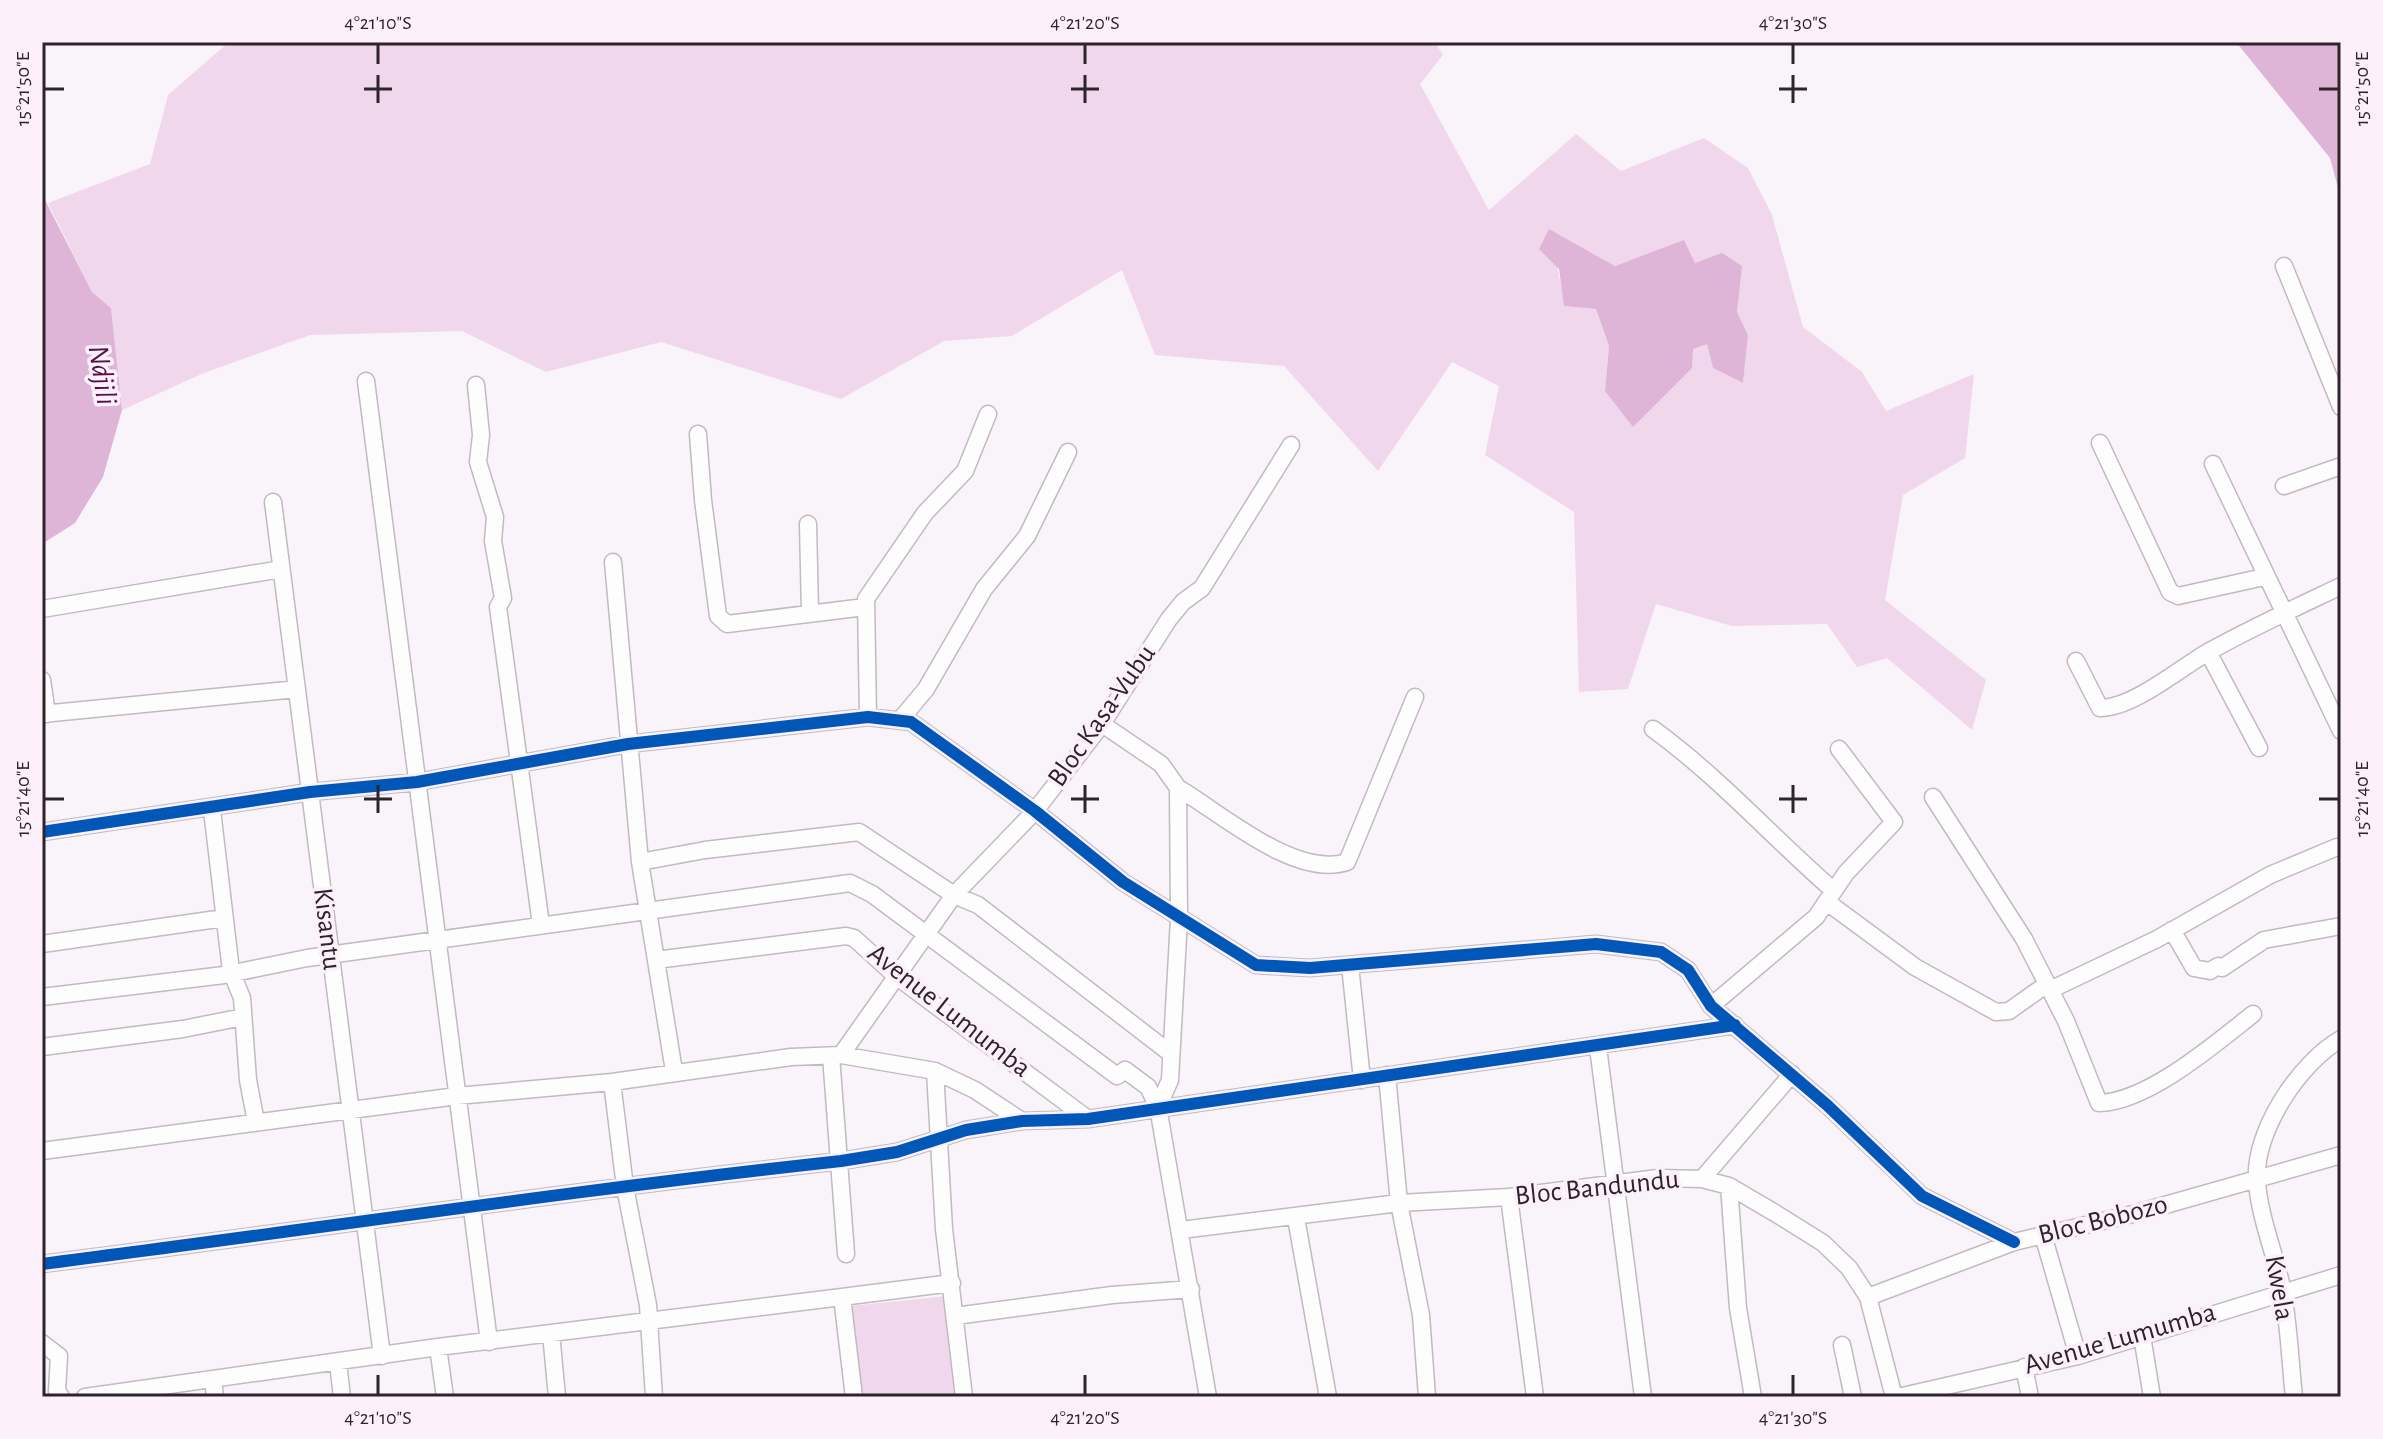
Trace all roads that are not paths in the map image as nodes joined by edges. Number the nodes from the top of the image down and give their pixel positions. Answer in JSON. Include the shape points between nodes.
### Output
{"nodes":[{"id":1,"x":2284,"y":266,"type":"dead end"},
{"id":2,"x":366,"y":381,"type":"dead end"},
{"id":3,"x":476,"y":385,"type":"dead end"},
{"id":4,"x":2341,"y":407,"type":"edge"},
{"id":5,"x":988,"y":414,"type":"dead end"},
{"id":6,"x":698,"y":434,"type":"dead end"},
{"id":7,"x":2100,"y":443,"type":"dead end"},
{"id":8,"x":1291,"y":445,"type":"dead end"},
{"id":9,"x":1068,"y":452,"type":"dead end"},
{"id":10,"x":2213,"y":464,"type":"dead end"},
{"id":11,"x":2341,"y":466,"type":"edge"},
{"id":12,"x":2284,"y":486,"type":"dead end"},
{"id":13,"x":273,"y":502,"type":"dead end"},
{"id":14,"x":808,"y":524,"type":"dead end"},
{"id":15,"x":613,"y":562,"type":"dead end"},
{"id":16,"x":281,"y":569,"type":"junction"},
{"id":17,"x":2264,"y":577,"type":"junction"},
{"id":18,"x":2341,"y":586,"type":"edge"},
{"id":19,"x":865,"y":607,"type":"junction"},
{"id":20,"x":42,"y":609,"type":"edge"},
{"id":21,"x":810,"y":613,"type":"junction"},
{"id":22,"x":2285,"y":613,"type":"junction"},
{"id":23,"x":2208,"y":652,"type":"junction"},
{"id":24,"x":2076,"y":661,"type":"dead end"},
{"id":25,"x":42,"y":680,"type":"edge"},
{"id":26,"x":297,"y":689,"type":"junction"},
{"id":27,"x":1415,"y":697,"type":"dead end"},
{"id":28,"x":2338,"y":712,"type":"edge"},
{"id":29,"x":44,"y":714,"type":"edge"},
{"id":30,"x":868,"y":717,"type":"junction"},
{"id":31,"x":900,"y":720,"type":"junction"},
{"id":32,"x":1102,"y":724,"type":"junction"},
{"id":33,"x":1653,"y":729,"type":"dead end"},
{"id":34,"x":2341,"y":731,"type":"edge"},
{"id":35,"x":628,"y":744,"type":"junction"},
{"id":36,"x":2259,"y":748,"type":"dead end"},
{"id":37,"x":1839,"y":749,"type":"dead end"},
{"id":38,"x":520,"y":763,"type":"junction"},
{"id":39,"x":417,"y":782,"type":"junction"},
{"id":40,"x":1178,"y":788,"type":"junction"},
{"id":41,"x":310,"y":792,"type":"junction"},
{"id":42,"x":1933,"y":797,"type":"dead end"},
{"id":43,"x":212,"y":810,"type":"junction"},
{"id":44,"x":1035,"y":811,"type":"junction"},
{"id":45,"x":42,"y":832,"type":"edge"},
{"id":46,"x":2337,"y":847,"type":"dead end"},
{"id":47,"x":640,"y":862,"type":"junction"},
{"id":48,"x":954,"y":895,"type":"junction"},
{"id":49,"x":1831,"y":896,"type":"junction"},
{"id":50,"x":648,"y":910,"type":"junction"},
{"id":51,"x":224,"y":918,"type":"junction"},
{"id":52,"x":1179,"y":919,"type":"junction"},
{"id":53,"x":541,"y":925,"type":"junction"},
{"id":54,"x":2341,"y":926,"type":"edge"},
{"id":55,"x":2172,"y":930,"type":"junction"},
{"id":56,"x":925,"y":934,"type":"junction"},
{"id":57,"x":437,"y":941,"type":"junction"},
{"id":58,"x":42,"y":944,"type":"edge"},
{"id":59,"x":331,"y":957,"type":"junction"},
{"id":60,"x":656,"y":960,"type":"junction"},
{"id":61,"x":1350,"y":965,"type":"junction"},
{"id":62,"x":231,"y":971,"type":"junction"},
{"id":63,"x":896,"y":976,"type":"junction"},
{"id":64,"x":2049,"y":987,"type":"junction"},
{"id":65,"x":42,"y":997,"type":"edge"},
{"id":66,"x":1711,"y":1006,"type":"junction"},
{"id":67,"x":2253,"y":1014,"type":"dead end"},
{"id":68,"x":243,"y":1017,"type":"junction"},
{"id":69,"x":1735,"y":1025,"type":"junction"},
{"id":70,"x":2341,"y":1039,"type":"edge"},
{"id":71,"x":42,"y":1047,"type":"edge"},
{"id":72,"x":1598,"y":1047,"type":"junction"},
{"id":73,"x":1170,"y":1053,"type":"junction"},
{"id":74,"x":836,"y":1055,"type":"junction"},
{"id":75,"x":674,"y":1071,"type":"junction"},
{"id":76,"x":935,"y":1071,"type":"junction"},
{"id":77,"x":1792,"y":1074,"type":"junction"},
{"id":78,"x":1387,"y":1075,"type":"junction"},
{"id":79,"x":1362,"y":1080,"type":"junction"},
{"id":80,"x":612,"y":1082,"type":"junction"},
{"id":81,"x":457,"y":1096,"type":"junction"},
{"id":82,"x":1158,"y":1107,"type":"junction"},
{"id":83,"x":351,"y":1111,"type":"junction"},
{"id":84,"x":1088,"y":1119,"type":"junction"},
{"id":85,"x":1022,"y":1121,"type":"junction"},
{"id":86,"x":256,"y":1122,"type":"junction"},
{"id":87,"x":940,"y":1138,"type":"junction"},
{"id":88,"x":42,"y":1151,"type":"edge"},
{"id":89,"x":2341,"y":1155,"type":"edge"},
{"id":90,"x":841,"y":1161,"type":"junction"},
{"id":91,"x":1702,"y":1179,"type":"junction"},
{"id":92,"x":2257,"y":1181,"type":"junction"},
{"id":93,"x":1614,"y":1183,"type":"junction"},
{"id":94,"x":1729,"y":1186,"type":"junction"},
{"id":95,"x":625,"y":1187,"type":"junction"},
{"id":96,"x":1509,"y":1197,"type":"junction"},
{"id":97,"x":1399,"y":1203,"type":"junction"},
{"id":98,"x":471,"y":1204,"type":"junction"},
{"id":99,"x":1296,"y":1218,"type":"junction"},
{"id":100,"x":365,"y":1223,"type":"junction"},
{"id":101,"x":1181,"y":1230,"type":"junction"},
{"id":102,"x":2043,"y":1235,"type":"junction"},
{"id":103,"x":2014,"y":1242,"type":"junction"},
{"id":104,"x":846,"y":1254,"type":"dead end"},
{"id":105,"x":42,"y":1264,"type":"edge"},
{"id":106,"x":2341,"y":1275,"type":"edge"},
{"id":107,"x":952,"y":1283,"type":"junction"},
{"id":108,"x":1191,"y":1289,"type":"junction"},
{"id":109,"x":2283,"y":1290,"type":"junction"},
{"id":110,"x":842,"y":1297,"type":"junction"},
{"id":111,"x":1868,"y":1297,"type":"junction"},
{"id":112,"x":955,"y":1316,"type":"junction"},
{"id":113,"x":649,"y":1320,"type":"junction"},
{"id":114,"x":551,"y":1333,"type":"junction"},
{"id":115,"x":2142,"y":1336,"type":"junction"},
{"id":116,"x":489,"y":1342,"type":"junction"},
{"id":117,"x":42,"y":1343,"type":"edge"},
{"id":118,"x":1842,"y":1345,"type":"dead end"},
{"id":119,"x":438,"y":1347,"type":"junction"},
{"id":120,"x":382,"y":1356,"type":"junction"},
{"id":121,"x":2078,"y":1356,"type":"junction"},
{"id":122,"x":338,"y":1363,"type":"junction"},
{"id":123,"x":2024,"y":1367,"type":"junction"},
{"id":124,"x":213,"y":1379,"type":"junction"},
{"id":125,"x":61,"y":1397,"type":"edge"},
{"id":126,"x":85,"y":1397,"type":"edge"},
{"id":127,"x":215,"y":1397,"type":"edge"},
{"id":128,"x":342,"y":1397,"type":"edge"},
{"id":129,"x":445,"y":1397,"type":"edge"},
{"id":130,"x":557,"y":1397,"type":"edge"},
{"id":131,"x":654,"y":1397,"type":"edge"},
{"id":132,"x":854,"y":1397,"type":"edge"},
{"id":133,"x":964,"y":1397,"type":"edge"},
{"id":134,"x":1208,"y":1397,"type":"edge"},
{"id":135,"x":1328,"y":1397,"type":"edge"},
{"id":136,"x":1427,"y":1397,"type":"edge"},
{"id":137,"x":1535,"y":1397,"type":"edge"},
{"id":138,"x":1643,"y":1397,"type":"edge"},
{"id":139,"x":1753,"y":1397,"type":"edge"},
{"id":140,"x":1853,"y":1397,"type":"edge"},
{"id":141,"x":1896,"y":1397,"type":"edge"},
{"id":142,"x":2030,"y":1397,"type":"edge"},
{"id":143,"x":2152,"y":1397,"type":"edge"},
{"id":144,"x":2294,"y":1397,"type":"edge"}],
"edges":[{"from":1,"to":4,"type":"street"},
{"from":2,"to":39,"type":"street"},
{"from":3,"to":38,"type":"street","via":[[478,462],[495,517],[493,541],[503,598],[498,607]]},
{"from":5,"to":19,"type":"street","via":[[965,471],[925,513]]},
{"from":6,"to":21,"type":"street","via":[[718,616],[727,624]]},
{"from":7,"to":17,"type":"street","via":[[2170,592],[2178,596]]},
{"from":8,"to":32,"type":"street","name":"Bloc Kasa-Vubu","via":[[1202,588],[1169,619]]},
{"from":9,"to":31,"type":"street","via":[[1019,550],[984,589],[926,689]]},
{"from":10,"to":17,"type":"street"},
{"from":11,"to":12,"type":"street"},
{"from":13,"to":16,"type":"street","name":"Kisantu"},
{"from":14,"to":21,"type":"street"},
{"from":15,"to":35,"type":"street"},
{"from":16,"to":20,"type":"street"},
{"from":16,"to":26,"type":"street","name":"Kisantu"},
{"from":17,"to":22,"type":"street"},
{"from":18,"to":22,"type":"street"},
{"from":19,"to":21,"type":"street"},
{"from":19,"to":30,"type":"street"},
{"from":22,"to":23,"type":"street"},
{"from":22,"to":28,"type":"street"},
{"from":23,"to":24,"type":"street","via":[[2109,708],[2100,708]]},
{"from":23,"to":36,"type":"street"},
{"from":25,"to":29,"type":"street"},
{"from":26,"to":29,"type":"street"},
{"from":26,"to":41,"type":"street","name":"Kisantu"},
{"from":27,"to":40,"type":"street","via":[[1347,862],[1334,866],[1264,846]]},
{"from":28,"to":34,"type":"street"},
{"from":30,"to":31,"type":"street"},
{"from":30,"to":35,"type":"street"},
{"from":31,"to":44,"type":"street","via":[[911,722]]},
{"from":32,"to":40,"type":"street","via":[[1161,764]]},
{"from":32,"to":44,"type":"street","name":"Bloc Kasa-Vubu"},
{"from":33,"to":49,"type":"street","via":[[1720,781]]},
{"from":35,"to":38,"type":"street"},
{"from":35,"to":47,"type":"street"},
{"from":37,"to":49,"type":"street","via":[[1894,822]]},
{"from":38,"to":39,"type":"street"},
{"from":38,"to":53,"type":"street"},
{"from":39,"to":41,"type":"street"},
{"from":39,"to":57,"type":"street"},
{"from":40,"to":52,"type":"street"},
{"from":41,"to":43,"type":"street"},
{"from":41,"to":59,"type":"street","name":"Kisantu"},
{"from":42,"to":64,"type":"street"},
{"from":43,"to":45,"type":"street"},
{"from":43,"to":51,"type":"street"},
{"from":44,"to":48,"type":"street","name":"Bloc Kasa-Vubu"},
{"from":44,"to":52,"type":"street"},
{"from":46,"to":55,"type":"street","via":[[2270,875]]},
{"from":47,"to":48,"type":"street","via":[[859,832]]},
{"from":47,"to":50,"type":"street"},
{"from":48,"to":56,"type":"street","name":"Bloc Kasa-Vubu"},
{"from":48,"to":73,"type":"street","via":[[997,919]]},
{"from":49,"to":64,"type":"street","via":[[1915,967],[1996,1012],[2009,1011]]},
{"from":49,"to":66,"type":"street","via":[[1794,938]]},
{"from":50,"to":53,"type":"street"},
{"from":50,"to":56,"type":"street","via":[[850,883]]},
{"from":50,"to":60,"type":"street"},
{"from":51,"to":58,"type":"street"},
{"from":51,"to":62,"type":"street"},
{"from":52,"to":61,"type":"street","via":[[1256,965]]},
{"from":52,"to":73,"type":"street"},
{"from":53,"to":57,"type":"street"},
{"from":54,"to":55,"type":"street","via":[[2264,940],[2210,971],[2194,968]]},
{"from":55,"to":64,"type":"street"},
{"from":56,"to":63,"type":"street","name":"Bloc Kasa-Vubu"},
{"from":56,"to":82,"type":"street","via":[[1117,1076],[1125,1070],[1148,1087]]},
{"from":57,"to":59,"type":"street"},
{"from":57,"to":81,"type":"street"},
{"from":59,"to":62,"type":"street"},
{"from":59,"to":83,"type":"street","name":"Kisantu"},
{"from":60,"to":63,"type":"street","name":"Avenue Lumumba","via":[[846,936]]},
{"from":60,"to":75,"type":"street"},
{"from":61,"to":66,"type":"street","via":[[1596,944],[1661,952],[1688,970]]},
{"from":61,"to":79,"type":"street"},
{"from":62,"to":65,"type":"street"},
{"from":62,"to":68,"type":"street"},
{"from":63,"to":74,"type":"street","name":"Bloc Kasa-Vubu"},
{"from":63,"to":84,"type":"street","name":"Avenue Lumumba"},
{"from":64,"to":67,"type":"street","via":[[2099,1103],[2142,1089],[2180,1068]]},
{"from":66,"to":69,"type":"street"},
{"from":68,"to":71,"type":"street"},
{"from":68,"to":86,"type":"street"},
{"from":69,"to":72,"type":"street"},
{"from":69,"to":77,"type":"street"},
{"from":70,"to":92,"type":"street","via":[[2311,1062],[2284,1096],[2259,1152]]},
{"from":72,"to":78,"type":"street"},
{"from":72,"to":93,"type":"street"},
{"from":73,"to":82,"type":"street","via":[[1170,1080]]},
{"from":74,"to":75,"type":"street"},
{"from":74,"to":76,"type":"street"},
{"from":74,"to":90,"type":"street"},
{"from":75,"to":80,"type":"street"},
{"from":76,"to":85,"type":"street"},
{"from":76,"to":87,"type":"street"},
{"from":77,"to":91,"type":"street"},
{"from":77,"to":103,"type":"street","via":[[1922,1196]]},
{"from":78,"to":79,"type":"street"},
{"from":78,"to":97,"type":"street"},
{"from":79,"to":82,"type":"street"},
{"from":80,"to":81,"type":"street"},
{"from":80,"to":95,"type":"street"},
{"from":81,"to":83,"type":"street"},
{"from":81,"to":98,"type":"street"},
{"from":82,"to":84,"type":"street"},
{"from":82,"to":101,"type":"street"},
{"from":83,"to":86,"type":"street"},
{"from":83,"to":100,"type":"street","name":"Kisantu"},
{"from":84,"to":85,"type":"street"},
{"from":85,"to":87,"type":"street"},
{"from":86,"to":88,"type":"street"},
{"from":87,"to":90,"type":"street"},
{"from":87,"to":107,"type":"street"},
{"from":89,"to":92,"type":"street","name":"Bloc Bobozo"},
{"from":90,"to":95,"type":"street"},
{"from":90,"to":104,"type":"street"},
{"from":91,"to":93,"type":"street","name":"Bloc Bandundu"},
{"from":91,"to":94,"type":"street","name":"Bloc Bandundu"},
{"from":92,"to":102,"type":"street","name":"Bloc Bobozo"},
{"from":92,"to":109,"type":"street","name":"Kwela"},
{"from":93,"to":96,"type":"street","name":"Bloc Bandundu"},
{"from":93,"to":138,"type":"street"},
{"from":94,"to":111,"type":"street","name":"Bloc Bandundu","via":[[1823,1243]]},
{"from":94,"to":139,"type":"street","via":[[1738,1308]]},
{"from":95,"to":98,"type":"street"},
{"from":95,"to":113,"type":"street"},
{"from":96,"to":97,"type":"street","name":"Bloc Bandundu"},
{"from":96,"to":137,"type":"street"},
{"from":97,"to":99,"type":"street","name":"Bloc Bandundu"},
{"from":97,"to":136,"type":"street","via":[[1421,1315]]},
{"from":98,"to":100,"type":"street"},
{"from":98,"to":116,"type":"street"},
{"from":99,"to":101,"type":"street","name":"Bloc Bandundu"},
{"from":99,"to":135,"type":"street"},
{"from":100,"to":105,"type":"street"},
{"from":100,"to":120,"type":"street","name":"Kisantu"},
{"from":101,"to":108,"type":"street"},
{"from":102,"to":103,"type":"street","name":"Bloc Bobozo"},
{"from":102,"to":121,"type":"street"},
{"from":103,"to":111,"type":"street","name":"Bloc Bobozo"},
{"from":106,"to":109,"type":"street","name":"Avenue Lumumba"},
{"from":107,"to":110,"type":"street"},
{"from":107,"to":112,"type":"street"},
{"from":108,"to":112,"type":"street"},
{"from":108,"to":134,"type":"street"},
{"from":109,"to":115,"type":"street","name":"Avenue Lumumba"},
{"from":109,"to":144,"type":"street","name":"Kwela"},
{"from":110,"to":113,"type":"street"},
{"from":110,"to":132,"type":"street"},
{"from":111,"to":141,"type":"street","name":"Bloc Bandundu"},
{"from":112,"to":133,"type":"street"},
{"from":113,"to":114,"type":"street"},
{"from":113,"to":131,"type":"street"},
{"from":114,"to":116,"type":"street"},
{"from":114,"to":130,"type":"street"},
{"from":115,"to":121,"type":"street","name":"Avenue Lumumba"},
{"from":115,"to":143,"type":"street"},
{"from":116,"to":119,"type":"street"},
{"from":117,"to":125,"type":"street","via":[[59,1356]]},
{"from":118,"to":140,"type":"street"},
{"from":119,"to":120,"type":"street"},
{"from":119,"to":129,"type":"street"},
{"from":120,"to":122,"type":"street"},
{"from":121,"to":123,"type":"street","name":"Avenue Lumumba"},
{"from":122,"to":124,"type":"street"},
{"from":122,"to":128,"type":"street"},
{"from":123,"to":141,"type":"street","name":"Avenue Lumumba"},
{"from":123,"to":142,"type":"street"},
{"from":124,"to":126,"type":"street"},
{"from":124,"to":127,"type":"street"}]}
